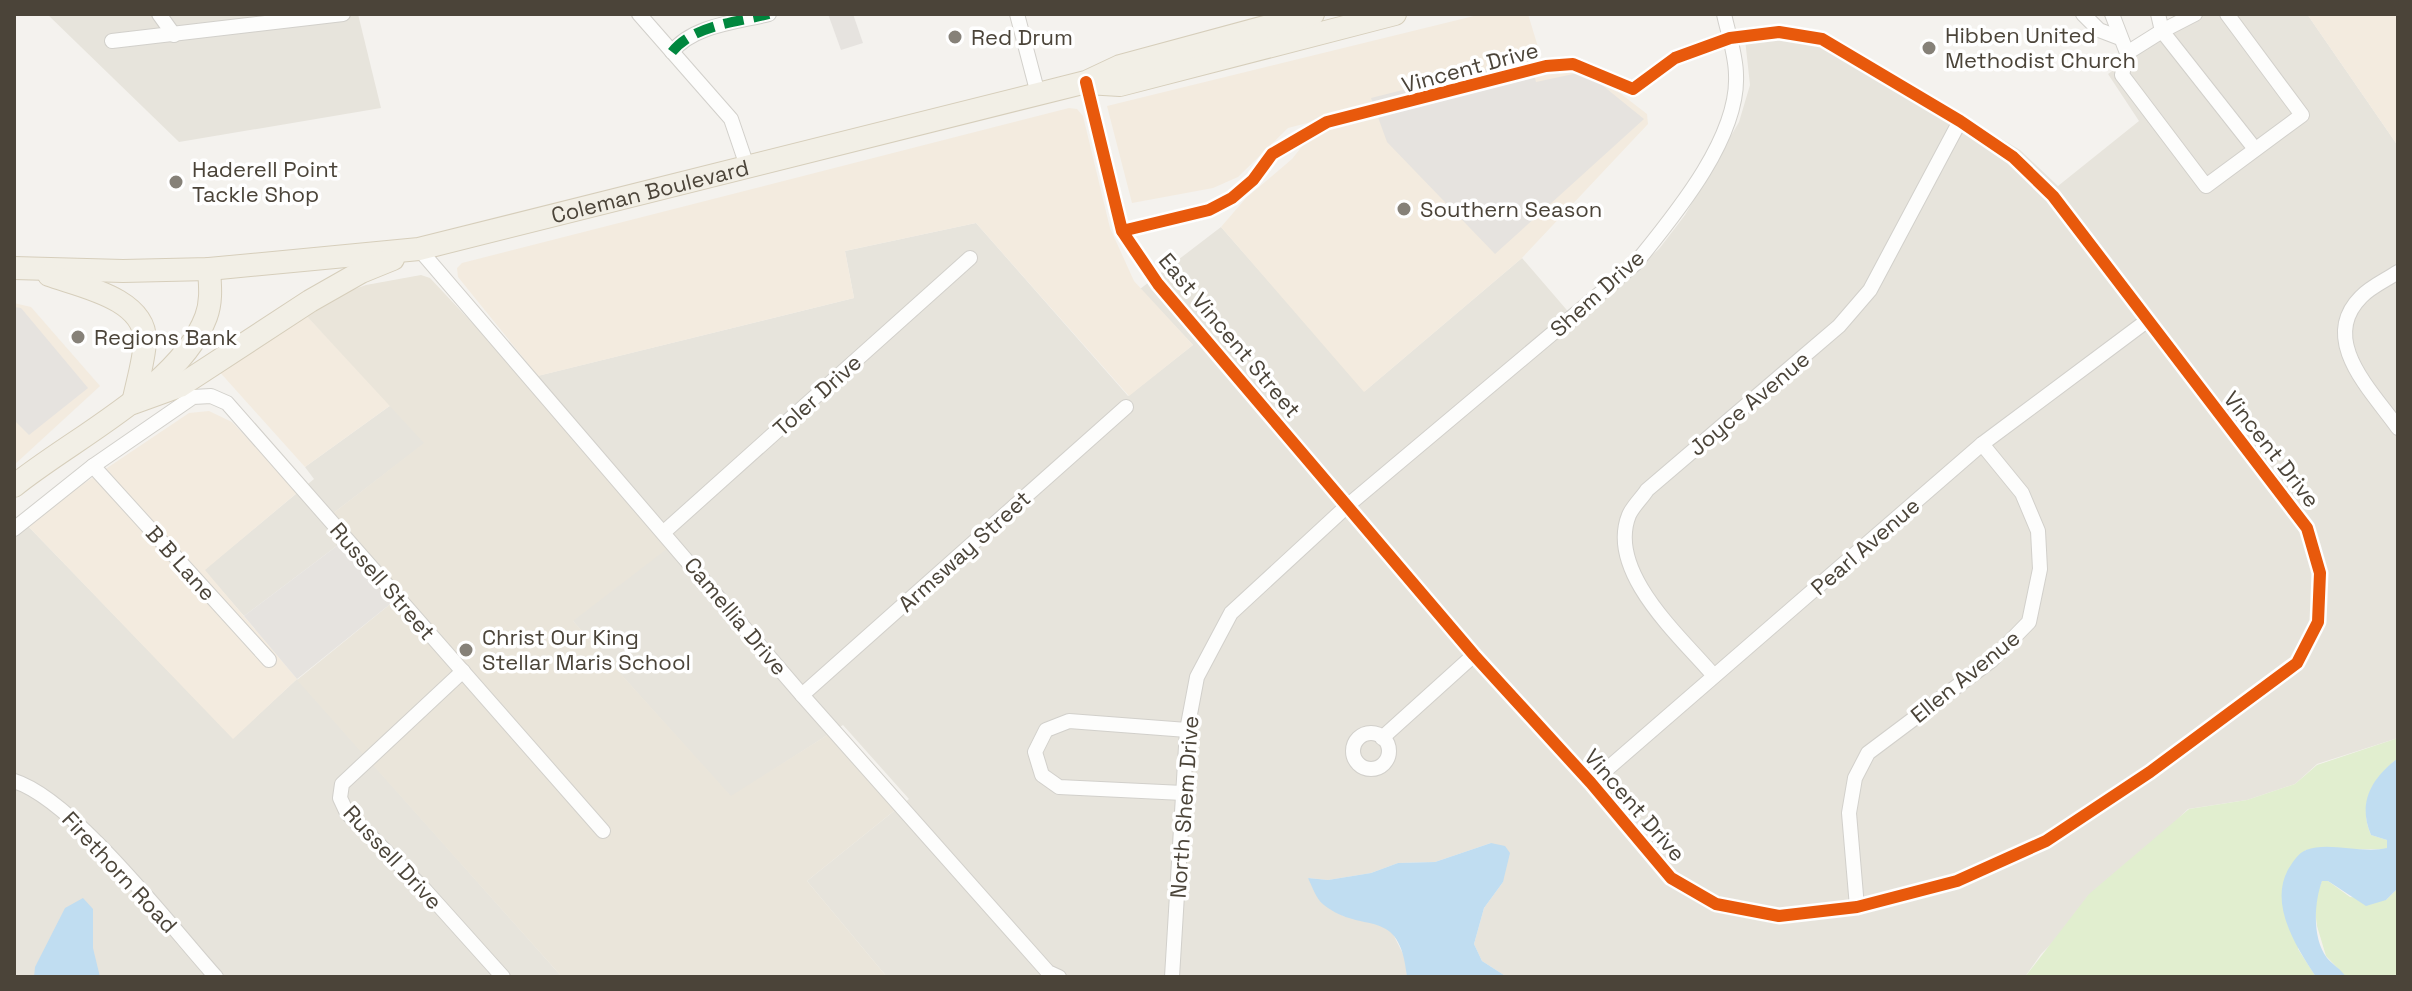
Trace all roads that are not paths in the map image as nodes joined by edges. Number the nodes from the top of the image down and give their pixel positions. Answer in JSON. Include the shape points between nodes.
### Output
{"nodes":[{"id":1,"x":159,"y":14,"type":"edge"},
{"id":2,"x":343,"y":14,"type":"edge"},
{"id":3,"x":639,"y":14,"type":"edge"},
{"id":4,"x":769,"y":14,"type":"edge"},
{"id":5,"x":1017,"y":14,"type":"edge"},
{"id":6,"x":1313,"y":14,"type":"edge"},
{"id":7,"x":1395,"y":14,"type":"edge"},
{"id":8,"x":1724,"y":14,"type":"edge"},
{"id":9,"x":2083,"y":14,"type":"edge"},
{"id":10,"x":2112,"y":14,"type":"edge"},
{"id":11,"x":2158,"y":14,"type":"edge"},
{"id":12,"x":2195,"y":14,"type":"edge"},
{"id":13,"x":2227,"y":14,"type":"edge"},
{"id":14,"x":2162,"y":31,"type":"junction"},
{"id":15,"x":174,"y":35,"type":"junction"},
{"id":16,"x":1730,"y":38,"type":"junction"},
{"id":17,"x":2120,"y":38,"type":"junction"},
{"id":18,"x":112,"y":41,"type":"dead end"},
{"id":19,"x":672,"y":52,"type":"junction"},
{"id":20,"x":2127,"y":53,"type":"junction"},
{"id":21,"x":1086,"y":82,"type":"junction"},
{"id":22,"x":1038,"y":94,"type":"junction"},
{"id":23,"x":1960,"y":121,"type":"junction"},
{"id":24,"x":2255,"y":149,"type":"junction"},
{"id":25,"x":747,"y":166,"type":"junction"},
{"id":26,"x":1122,"y":231,"type":"junction"},
{"id":27,"x":419,"y":249,"type":"junction"},
{"id":28,"x":970,"y":258,"type":"dead end"},
{"id":29,"x":23,"y":268,"type":"edge"},
{"id":30,"x":209,"y":269,"type":"junction"},
{"id":31,"x":2398,"y":272,"type":"edge"},
{"id":32,"x":2148,"y":320,"type":"junction"},
{"id":33,"x":133,"y":403,"type":"junction"},
{"id":34,"x":1126,"y":407,"type":"dead end"},
{"id":35,"x":2398,"y":428,"type":"edge"},
{"id":36,"x":1982,"y":444,"type":"junction"},
{"id":37,"x":93,"y":466,"type":"junction"},
{"id":38,"x":14,"y":486,"type":"edge"},
{"id":39,"x":1347,"y":506,"type":"junction"},
{"id":40,"x":14,"y":529,"type":"edge"},
{"id":41,"x":664,"y":532,"type":"junction"},
{"id":42,"x":1474,"y":655,"type":"junction"},
{"id":43,"x":269,"y":660,"type":"dead end"},
{"id":44,"x":463,"y":671,"type":"junction"},
{"id":45,"x":1714,"y":676,"type":"junction"},
{"id":46,"x":802,"y":695,"type":"junction"},
{"id":47,"x":1187,"y":730,"type":"junction"},
{"id":48,"x":1382,"y":738,"type":"dead end"},
{"id":49,"x":14,"y":781,"type":"edge"},
{"id":50,"x":1591,"y":783,"type":"junction"},
{"id":51,"x":1183,"y":793,"type":"junction"},
{"id":52,"x":603,"y":831,"type":"dead end"},
{"id":53,"x":1857,"y":907,"type":"junction"},
{"id":54,"x":216,"y":977,"type":"edge"},
{"id":55,"x":503,"y":977,"type":"edge"},
{"id":56,"x":1059,"y":977,"type":"edge"},
{"id":57,"x":1172,"y":977,"type":"edge"}],
"edges":[{"from":1,"to":15,"type":"street"},
{"from":2,"to":15,"type":"street"},
{"from":3,"to":19,"type":"street"},
{"from":4,"to":19,"type":"street","via":[[697,33]]},
{"from":5,"to":22,"type":"street"},
{"from":6,"to":21,"type":"main road","name":"Coleman Boulevard","via":[[1120,66]]},
{"from":7,"to":21,"type":"main road","name":"Coleman Boulevard","via":[[1120,85]]},
{"from":8,"to":16,"type":"street","name":"Shem Drive"},
{"from":9,"to":17,"type":"street","via":[[2099,30]]},
{"from":10,"to":17,"type":"street"},
{"from":11,"to":14,"type":"street"},
{"from":12,"to":14,"type":"street"},
{"from":13,"to":24,"type":"street","via":[[2302,115]]},
{"from":14,"to":20,"type":"street"},
{"from":14,"to":24,"type":"street"},
{"from":15,"to":18,"type":"street"},
{"from":16,"to":23,"type":"street","name":"Vincent Drive","via":[[1779,32],[1822,39]]},
{"from":16,"to":26,"type":"street","name":"Vincent Drive","via":[[1675,58],[1633,89],[1573,64],[1546,66],[1327,122],[1272,154],[1232,198],[1209,210]]},
{"from":16,"to":39,"type":"street","name":"Shem Drive","via":[[1736,75],[1733,109],[1681,206],[1635,264]]},
{"from":17,"to":20,"type":"street"},
{"from":19,"to":25,"type":"street","via":[[731,119]]},
{"from":20,"to":24,"type":"street","via":[[2122,75],[2206,186]]},
{"from":21,"to":22,"type":"main road","name":"Coleman Boulevard"},
{"from":21,"to":26,"type":"street","name":"East Vincent Street"},
{"from":22,"to":25,"type":"main road","name":"Coleman Boulevard"},
{"from":23,"to":32,"type":"street","name":"Vincent Drive","via":[[2013,157],[2053,196]]},
{"from":23,"to":45,"type":"street","name":"Joyce Avenue","via":[[1870,290],[1839,326],[1647,490],[1629,516],[1625,551],[1634,580]]},
{"from":25,"to":27,"type":"main road","name":"Coleman Boulevard"},
{"from":26,"to":39,"type":"street","name":"East Vincent Street","via":[[1158,284]]},
{"from":27,"to":30,"type":"main road","name":"Coleman Boulevard"},
{"from":27,"to":33,"type":"main road","via":[[361,272],[310,301],[180,386]]},
{"from":27,"to":41,"type":"street","name":"Camellia Drive"},
{"from":28,"to":41,"type":"street","name":"Toler Drive"},
{"from":29,"to":30,"type":"main road","name":"Coleman Boulevard"},
{"from":29,"to":33,"type":"main road","via":[[117,300],[139,320],[145,340]]},
{"from":30,"to":33,"type":"main road","via":[[206,318],[182,355]]},
{"from":31,"to":35,"type":"street","via":[[2362,295],[2348,314],[2342,337],[2352,363]]},
{"from":32,"to":36,"type":"street","name":"Pearl Avenue"},
{"from":32,"to":53,"type":"street","name":"Vincent Drive","via":[[2307,528],[2320,573],[2318,622],[2297,663],[2046,841],[1957,881]]},
{"from":33,"to":38,"type":"main road"},
{"from":34,"to":46,"type":"street","name":"Armsway Street"},
{"from":36,"to":45,"type":"street","name":"Pearl Avenue"},
{"from":36,"to":53,"type":"street","name":"Ellen Avenue","via":[[2022,493],[2038,531],[2040,569],[2029,622],[1992,660],[1868,753],[1855,778],[1849,813]]},
{"from":37,"to":40,"type":"street"},
{"from":37,"to":43,"type":"street","name":"B B Lane"},
{"from":37,"to":44,"type":"street","name":"Russell Street","via":[[193,397],[211,396],[227,403]]},
{"from":39,"to":42,"type":"street","name":"Vincent Drive"},
{"from":39,"to":47,"type":"street","name":"North Shem Drive","via":[[1231,613],[1197,677]]},
{"from":41,"to":46,"type":"street","name":"Camellia Drive"},
{"from":42,"to":48,"type":"street"},
{"from":42,"to":50,"type":"street","name":"Vincent Drive"},
{"from":44,"to":52,"type":"street","name":"Russell Street"},
{"from":44,"to":55,"type":"street","name":"Russell Drive","via":[[342,784],[340,798],[347,813]]},
{"from":45,"to":50,"type":"street","name":"Pearl Avenue"},
{"from":46,"to":56,"type":"street","name":"Camellia Drive","via":[[1048,972]]},
{"from":47,"to":51,"type":"street","name":"North Shem Drive"},
{"from":47,"to":51,"type":"street","via":[[1069,721],[1046,730],[1035,752],[1042,775],[1059,787]]},
{"from":49,"to":54,"type":"street","name":"Firethorn Road","via":[[65,809]]},
{"from":50,"to":53,"type":"street","name":"Vincent Drive","via":[[1671,878],[1716,904],[1779,916]]},
{"from":51,"to":57,"type":"street","name":"North Shem Drive"}]}
